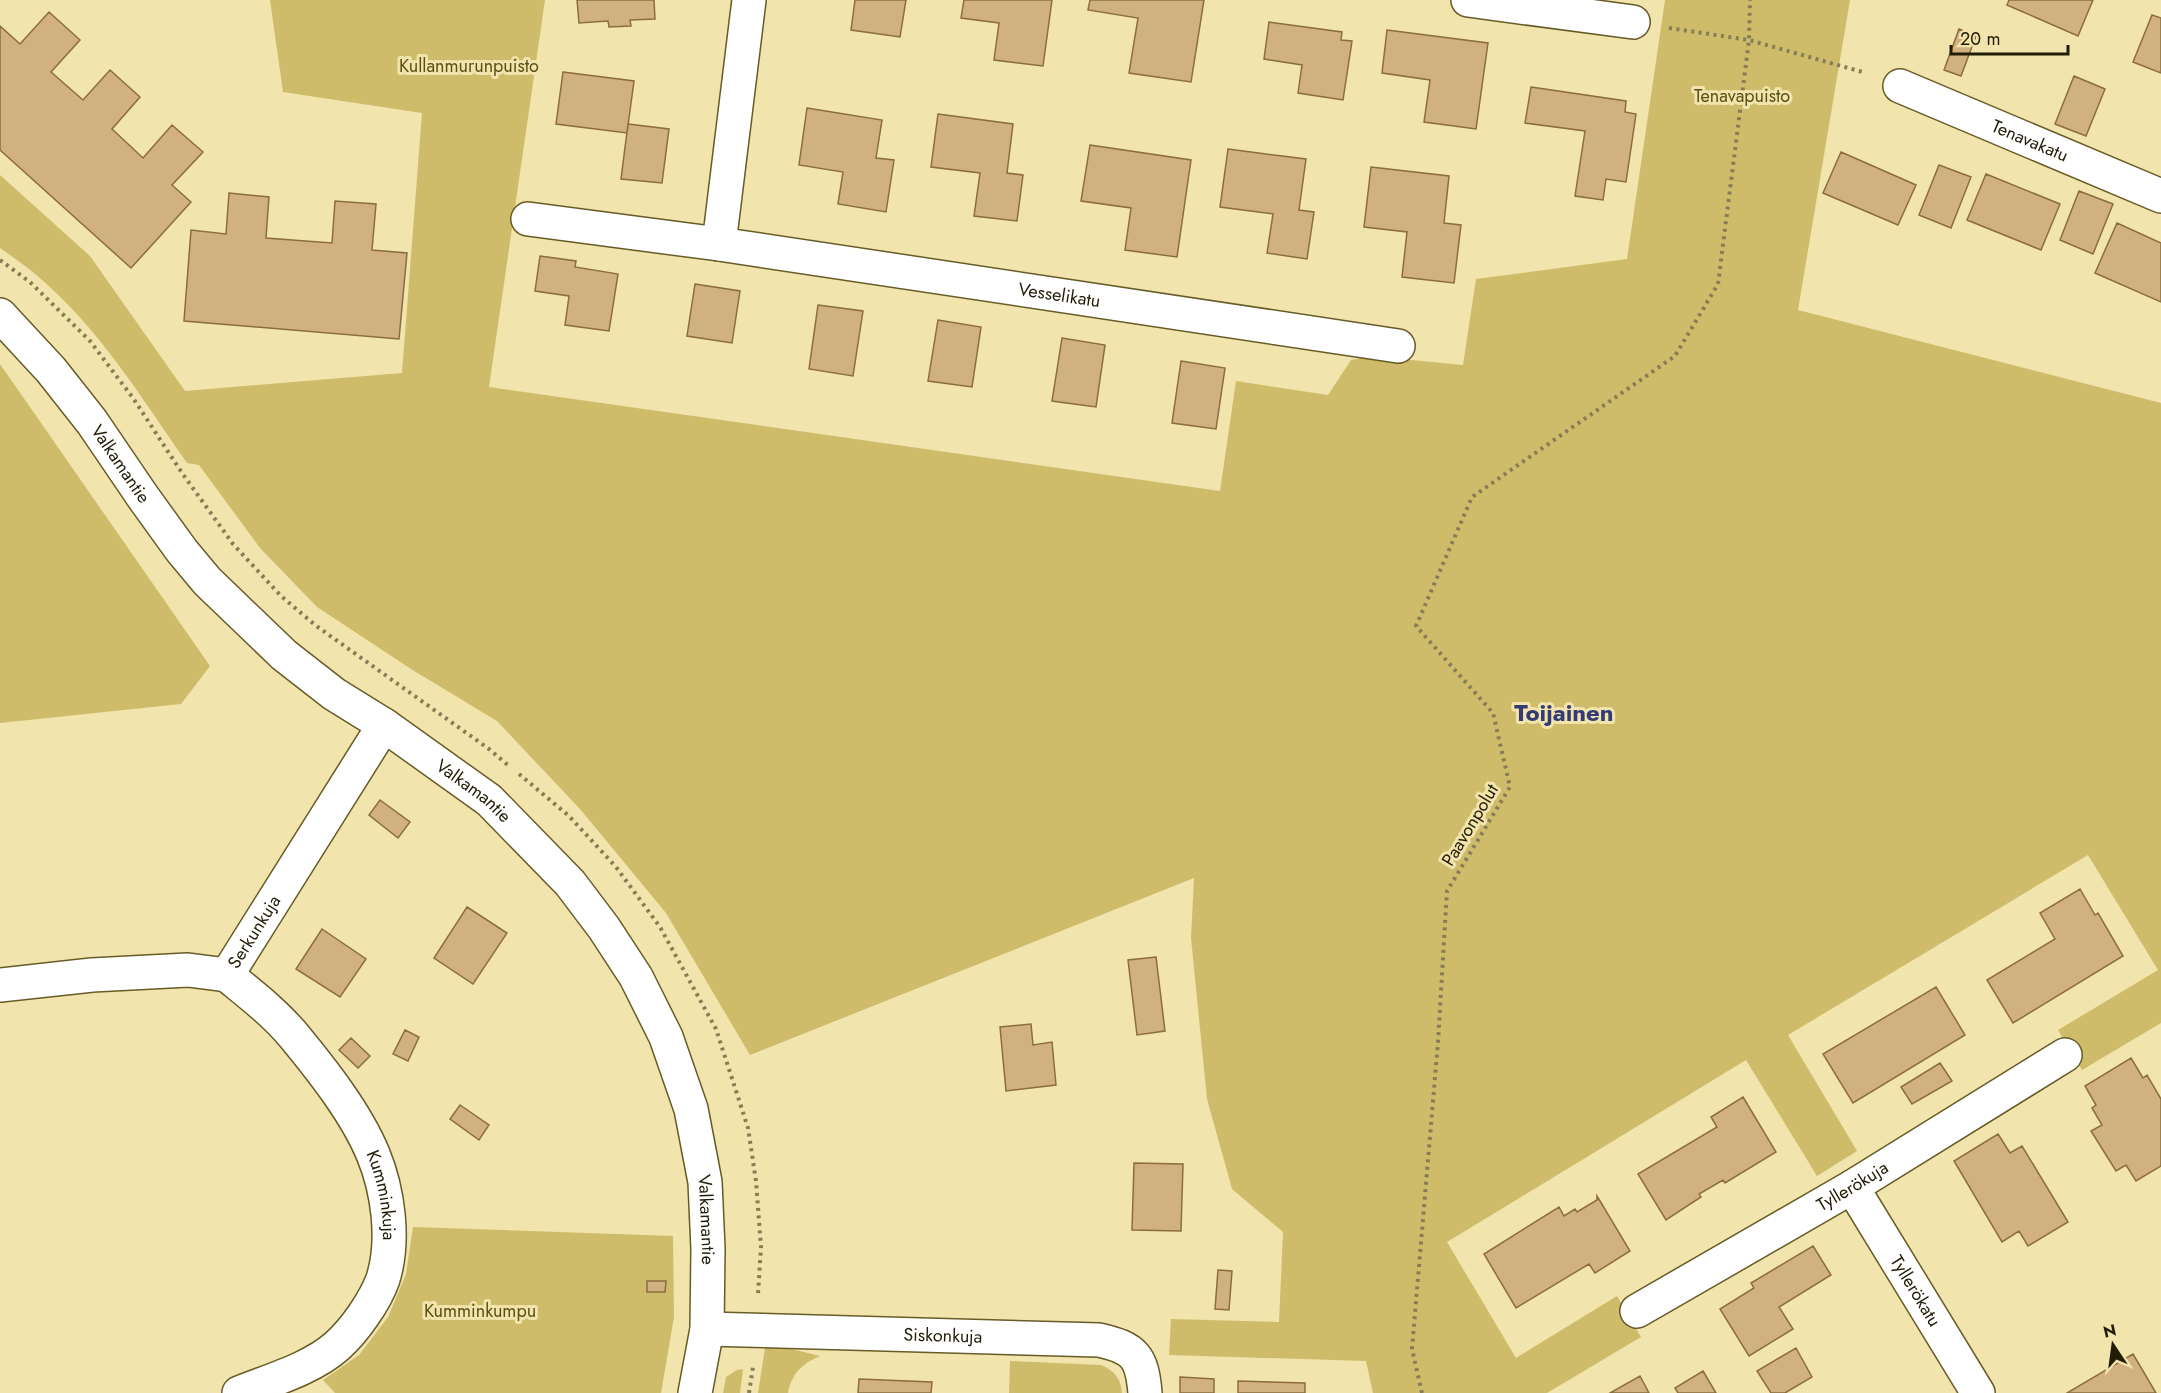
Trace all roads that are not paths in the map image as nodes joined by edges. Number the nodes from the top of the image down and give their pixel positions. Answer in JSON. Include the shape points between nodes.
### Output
{"nodes":[{"id":1,"x":749,"y":0,"type":"edge"},
{"id":2,"x":1468,"y":0,"type":"edge"},
{"id":3,"x":1633,"y":22,"type":"road end"},
{"id":4,"x":1900,"y":86,"type":"road end"},
{"id":5,"x":2161,"y":196,"type":"edge"},
{"id":6,"x":528,"y":219,"type":"dead end"},
{"id":7,"x":719,"y":244,"type":"junction"},
{"id":8,"x":0,"y":315,"type":"edge"},
{"id":9,"x":1398,"y":346,"type":"dead end"},
{"id":10,"x":384,"y":725,"type":"junction"},
{"id":11,"x":227,"y":975,"type":"junction"},
{"id":12,"x":0,"y":985,"type":"edge"},
{"id":13,"x":2065,"y":1055,"type":"dead end"},
{"id":14,"x":1852,"y":1187,"type":"junction"},
{"id":15,"x":1637,"y":1311,"type":"dead end"},
{"id":16,"x":707,"y":1329,"type":"junction"},
{"id":17,"x":239,"y":1393,"type":"edge"},
{"id":18,"x":695,"y":1393,"type":"edge"},
{"id":19,"x":1145,"y":1393,"type":"edge"},
{"id":20,"x":1978,"y":1393,"type":"edge"}],
"edges":[{"from":1,"to":7,"type":"street"},
{"from":2,"to":3,"type":"street"},
{"from":4,"to":5,"type":"street","name":"Tenavakatu"},
{"from":6,"to":7,"type":"street","name":"Vesselikatu"},
{"from":7,"to":9,"type":"street","name":"Vesselikatu"},
{"from":8,"to":10,"type":"street","name":"Valkamantie","via":[[92,422],[207,581],[284,655],[334,694]]},
{"from":10,"to":11,"type":"street","name":"Serkunkuja"},
{"from":10,"to":16,"type":"street","name":"Valkamantie","via":[[496,807],[570,883],[636,977],[666,1037],[691,1109],[705,1182]]},
{"from":11,"to":12,"type":"street","name":"Serkunkuja","via":[[188,969]]},
{"from":11,"to":17,"type":"street","name":"Kumminkuja","via":[[294,1035],[350,1114],[373,1154],[386,1196],[388,1241],[382,1278],[367,1312],[337,1346],[311,1363]]},
{"from":13,"to":14,"type":"street","name":"Tyllerökuja"},
{"from":14,"to":15,"type":"street","name":"Tyllerökuja"},
{"from":14,"to":20,"type":"street","name":"Tyllerökatu"},
{"from":16,"to":18,"type":"street","name":"Valkamantie"},
{"from":16,"to":19,"type":"street","name":"Siskonkuja","via":[[1099,1340],[1118,1345],[1140,1363]]}]}
